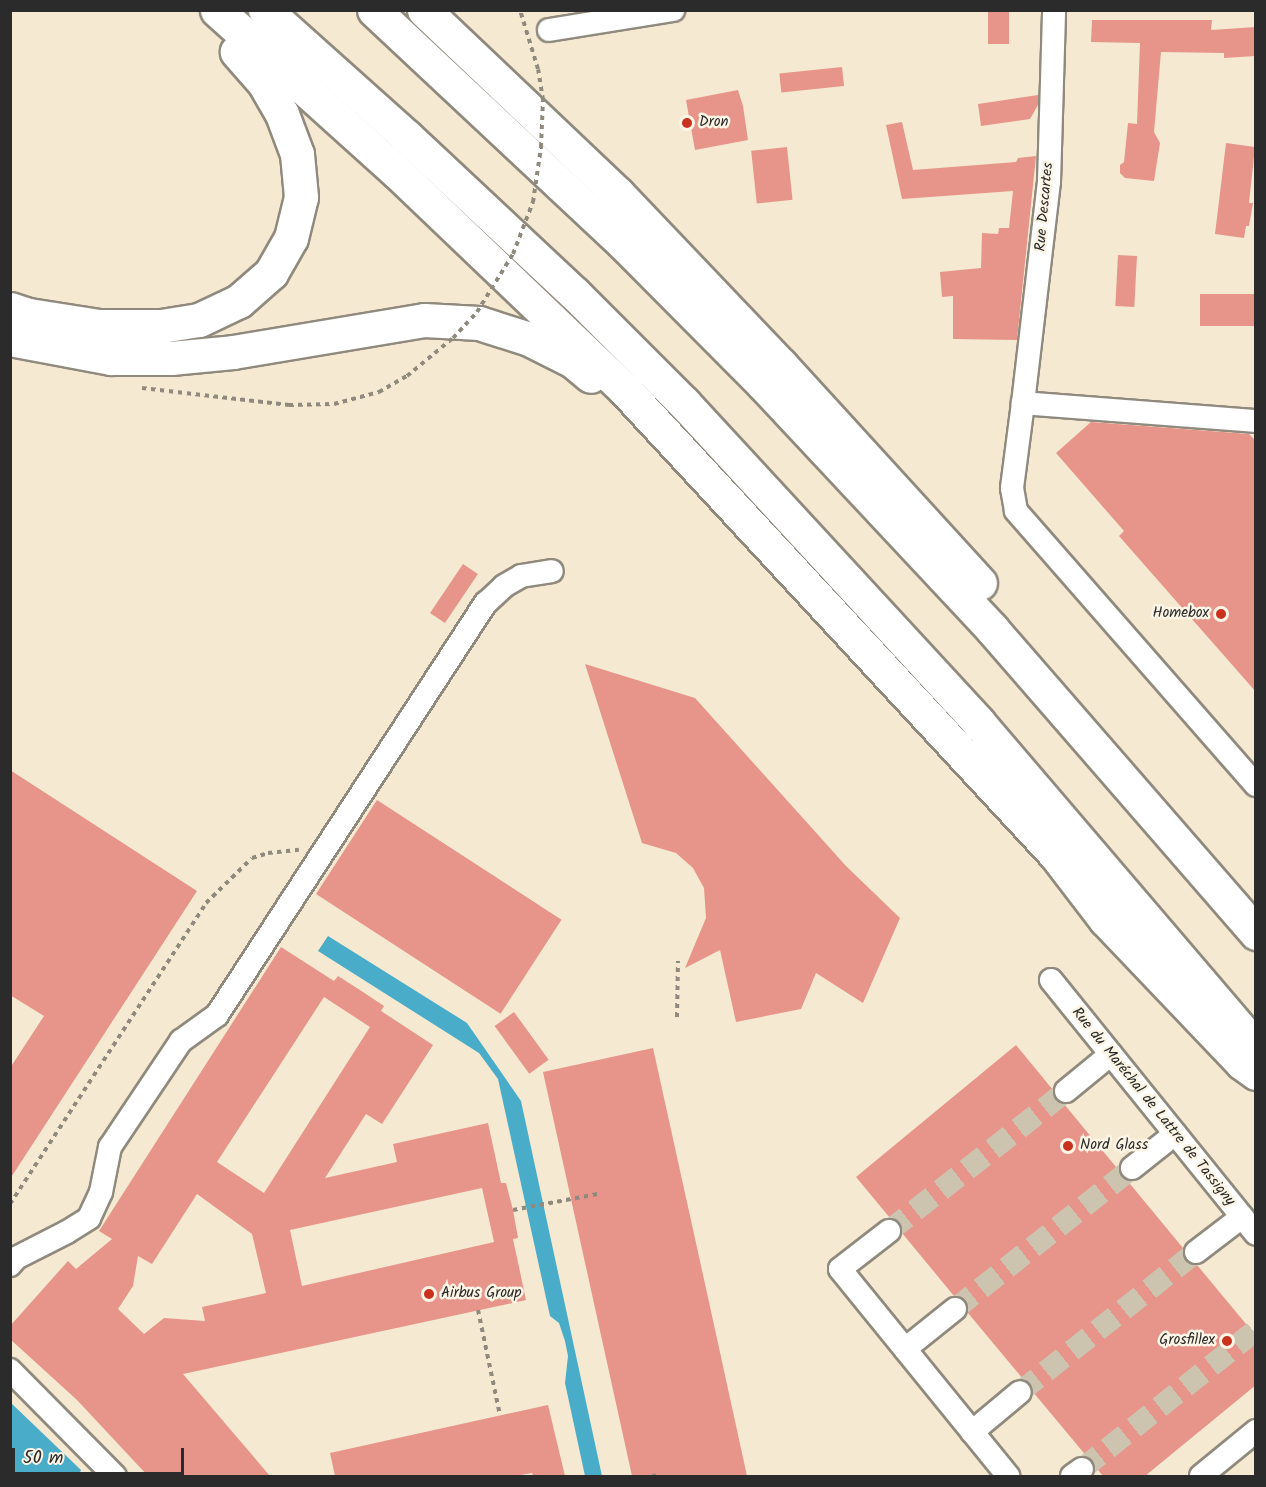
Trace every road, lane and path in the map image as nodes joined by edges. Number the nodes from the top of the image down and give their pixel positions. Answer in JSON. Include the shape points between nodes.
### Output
{"nodes":[{"id":1,"x":265,"y":10,"type":"edge"},
{"id":2,"x":374,"y":10,"type":"edge"},
{"id":3,"x":424,"y":10,"type":"edge"},
{"id":4,"x":458,"y":10,"type":"edge"},
{"id":5,"x":520,"y":10,"type":"edge"},
{"id":6,"x":673,"y":10,"type":"edge"},
{"id":7,"x":1054,"y":10,"type":"edge"},
{"id":8,"x":220,"y":13,"type":"edge"},
{"id":9,"x":549,"y":30,"type":"dead end"},
{"id":10,"x":508,"y":90,"type":"junction"},
{"id":11,"x":10,"y":309,"type":"edge"},
{"id":12,"x":10,"y":339,"type":"edge"},
{"id":13,"x":135,"y":387,"type":"dead end"},
{"id":14,"x":626,"y":391,"type":"junction"},
{"id":15,"x":1023,"y":403,"type":"junction"},
{"id":16,"x":1256,"y":421,"type":"edge"},
{"id":17,"x":552,"y":571,"type":"dead end"},
{"id":18,"x":1065,"y":710,"type":"junction"},
{"id":19,"x":1256,"y":785,"type":"edge"},
{"id":20,"x":324,"y":852,"type":"junction"},
{"id":21,"x":1256,"y":933,"type":"edge"},
{"id":22,"x":678,"y":961,"type":"dead end"},
{"id":23,"x":1051,"y":980,"type":"dead end"},
{"id":24,"x":677,"y":1017,"type":"dead end"},
{"id":25,"x":1256,"y":1047,"type":"edge"},
{"id":26,"x":1111,"y":1054,"type":"junction"},
{"id":27,"x":1256,"y":1073,"type":"edge"},
{"id":28,"x":1066,"y":1091,"type":"tunnel mouth"},
{"id":29,"x":1175,"y":1134,"type":"junction"},
{"id":30,"x":1131,"y":1168,"type":"tunnel mouth"},
{"id":31,"x":597,"y":1194,"type":"dead end"},
{"id":32,"x":10,"y":1204,"type":"edge"},
{"id":33,"x":513,"y":1210,"type":"dead end"},
{"id":34,"x":1249,"y":1225,"type":"edge"},
{"id":35,"x":890,"y":1232,"type":"tunnel mouth"},
{"id":36,"x":1196,"y":1252,"type":"tunnel mouth"},
{"id":37,"x":10,"y":1264,"type":"edge"},
{"id":38,"x":955,"y":1309,"type":"tunnel mouth"},
{"id":39,"x":478,"y":1310,"type":"dead end"},
{"id":40,"x":905,"y":1349,"type":"junction"},
{"id":41,"x":10,"y":1370,"type":"edge"},
{"id":42,"x":1020,"y":1392,"type":"tunnel mouth"},
{"id":43,"x":500,"y":1415,"type":"dead end"},
{"id":44,"x":1256,"y":1431,"type":"edge"},
{"id":45,"x":972,"y":1432,"type":"junction"},
{"id":46,"x":661,"y":1475,"type":"dead end"},
{"id":47,"x":116,"y":1476,"type":"edge"},
{"id":48,"x":652,"y":1476,"type":"edge"},
{"id":49,"x":1008,"y":1476,"type":"edge"},
{"id":50,"x":1201,"y":1476,"type":"edge"}],
"edges":[{"from":1,"to":25,"type":"highway","via":[[575,294],[684,403],[978,722]]},
{"from":2,"to":18,"type":"highway","via":[[624,244],[739,360]]},
{"from":3,"to":10,"type":"highway"},
{"from":4,"to":10,"type":"highway","via":[[500,61]]},
{"from":5,"to":13,"type":"path","bridge":true,"via":[[543,100],[533,202],[513,254],[477,312],[453,338],[407,376],[379,392],[334,404],[289,405]]},
{"from":6,"to":9,"type":"street"},
{"from":7,"to":15,"type":"street","name":"Rue Descartes","via":[[1049,182]]},
{"from":8,"to":11,"type":"highway","via":[[229,44],[265,84],[297,154],[301,197],[291,238],[271,273],[239,301],[199,320],[161,326],[99,326]]},
{"from":8,"to":14,"type":"highway","via":[[396,171]]},
{"from":10,"to":18,"type":"highway","via":[[634,211],[1006,611],[1046,657]]},
{"from":12,"to":14,"type":"highway","via":[[111,358],[171,358],[233,352],[424,320],[478,323],[529,339],[573,361],[599,384]]},
{"from":14,"to":27,"type":"highway","via":[[1056,855],[1105,919]]},
{"from":15,"to":16,"type":"street"},
{"from":15,"to":19,"type":"street","name":"Rue Descartes","via":[[1012,488],[1016,511]]},
{"from":17,"to":20,"type":"street","via":[[521,576],[486,603]]},
{"from":18,"to":21,"type":"highway"},
{"from":20,"to":32,"type":"path","via":[[284,850],[252,858],[206,903]]},
{"from":20,"to":37,"type":"street","via":[[217,1015],[181,1041],[110,1148],[101,1192],[89,1218]]},
{"from":22,"to":24,"type":"path"},
{"from":23,"to":26,"type":"street","name":"Rue du Maréchal de Lattre de Tassigny"},
{"from":26,"to":28,"type":"street"},
{"from":26,"to":29,"type":"street","name":"Rue du Maréchal de Lattre de Tassigny"},
{"from":29,"to":30,"type":"street"},
{"from":29,"to":34,"type":"street","name":"Rue du Maréchal de Lattre de Tassigny"},
{"from":31,"to":33,"type":"path"},
{"from":34,"to":36,"type":"street"},
{"from":35,"to":40,"type":"street","via":[[840,1269]]},
{"from":38,"to":40,"type":"street"},
{"from":39,"to":43,"type":"path"},
{"from":40,"to":45,"type":"street"},
{"from":41,"to":47,"type":"street"},
{"from":42,"to":45,"type":"street"},
{"from":44,"to":50,"type":"street"},
{"from":45,"to":49,"type":"street"},
{"from":46,"to":48,"type":"path"}]}
